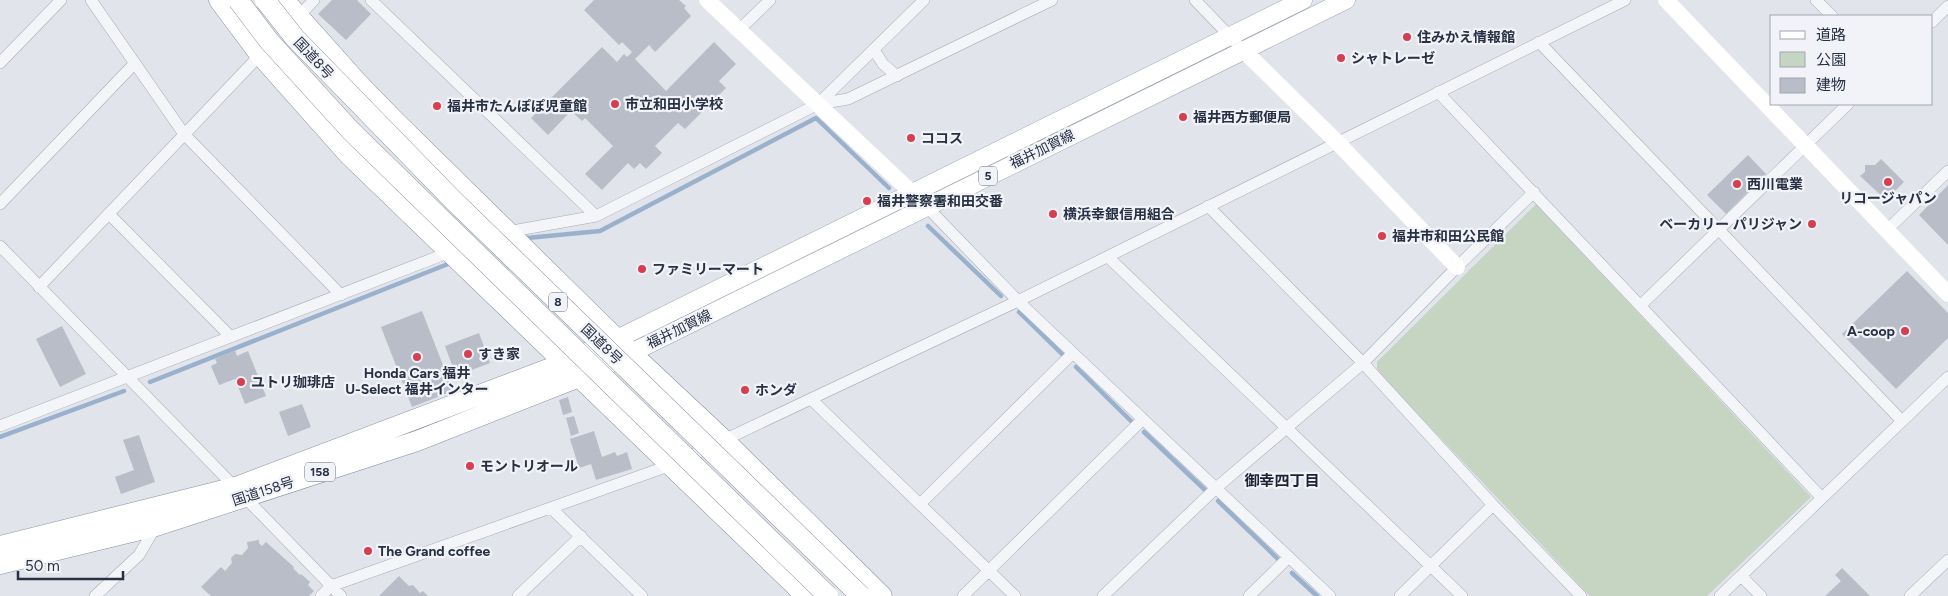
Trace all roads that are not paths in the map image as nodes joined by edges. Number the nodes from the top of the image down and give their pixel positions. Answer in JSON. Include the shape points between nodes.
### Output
{"nodes":[{"id":1,"x":61,"y":0,"type":"edge"},
{"id":2,"x":91,"y":0,"type":"edge"},
{"id":3,"x":219,"y":0,"type":"edge"},
{"id":4,"x":238,"y":0,"type":"edge"},
{"id":5,"x":265,"y":0,"type":"edge"},
{"id":6,"x":284,"y":0,"type":"edge"},
{"id":7,"x":314,"y":0,"type":"edge"},
{"id":8,"x":370,"y":0,"type":"edge"},
{"id":9,"x":707,"y":0,"type":"edge"},
{"id":10,"x":770,"y":0,"type":"edge"},
{"id":11,"x":924,"y":0,"type":"edge"},
{"id":12,"x":1052,"y":0,"type":"edge"},
{"id":13,"x":1195,"y":0,"type":"edge"},
{"id":14,"x":1303,"y":0,"type":"edge"},
{"id":15,"x":1346,"y":0,"type":"edge"},
{"id":16,"x":1624,"y":0,"type":"edge"},
{"id":17,"x":1666,"y":0,"type":"edge"},
{"id":18,"x":1816,"y":0,"type":"edge"},
{"id":19,"x":1948,"y":6,"type":"edge"},
{"id":20,"x":1831,"y":15,"type":"edge"},
{"id":21,"x":298,"y":17,"type":"junction"},
{"id":22,"x":1933,"y":21,"type":"edge"},
{"id":23,"x":739,"y":30,"type":"junction"},
{"id":24,"x":1230,"y":36,"type":"junction"},
{"id":25,"x":1539,"y":42,"type":"junction"},
{"id":26,"x":874,"y":50,"type":"junction"},
{"id":27,"x":1244,"y":50,"type":"junction"},
{"id":28,"x":260,"y":55,"type":"junction"},
{"id":29,"x":0,"y":63,"type":"edge"},
{"id":30,"x":135,"y":63,"type":"junction"},
{"id":31,"x":896,"y":76,"type":"junction"},
{"id":32,"x":1438,"y":92,"type":"junction"},
{"id":33,"x":818,"y":104,"type":"junction"},
{"id":34,"x":1847,"y":105,"type":"edge"},
{"id":35,"x":184,"y":134,"type":"junction"},
{"id":36,"x":1337,"y":142,"type":"junction"},
{"id":37,"x":1805,"y":145,"type":"junction"},
{"id":38,"x":1948,"y":171,"type":"edge"},
{"id":39,"x":1534,"y":192,"type":"junction"},
{"id":40,"x":920,"y":200,"type":"junction"},
{"id":41,"x":0,"y":204,"type":"edge"},
{"id":42,"x":1208,"y":206,"type":"junction"},
{"id":43,"x":109,"y":214,"type":"junction"},
{"id":44,"x":596,"y":216,"type":"junction"},
{"id":45,"x":1719,"y":229,"type":"junction"},
{"id":46,"x":1887,"y":230,"type":"junction"},
{"id":47,"x":512,"y":235,"type":"junction"},
{"id":48,"x":0,"y":246,"type":"edge"},
{"id":49,"x":450,"y":252,"type":"junction"},
{"id":50,"x":1108,"y":256,"type":"junction"},
{"id":51,"x":1457,"y":266,"type":"junction"},
{"id":52,"x":39,"y":286,"type":"junction"},
{"id":53,"x":1948,"y":294,"type":"edge"},
{"id":54,"x":340,"y":295,"type":"junction"},
{"id":55,"x":1018,"y":301,"type":"junction"},
{"id":56,"x":1641,"y":305,"type":"junction"},
{"id":57,"x":231,"y":337,"type":"junction"},
{"id":58,"x":624,"y":346,"type":"junction"},
{"id":59,"x":1073,"y":354,"type":"junction"},
{"id":60,"x":564,"y":363,"type":"junction"},
{"id":61,"x":1363,"y":363,"type":"junction"},
{"id":62,"x":127,"y":376,"type":"junction"},
{"id":63,"x":579,"y":377,"type":"junction"},
{"id":64,"x":1948,"y":377,"type":"edge"},
{"id":65,"x":812,"y":400,"type":"junction"},
{"id":66,"x":1143,"y":419,"type":"junction"},
{"id":67,"x":1902,"y":421,"type":"junction"},
{"id":68,"x":0,"y":426,"type":"edge"},
{"id":69,"x":1286,"y":428,"type":"junction"},
{"id":70,"x":724,"y":441,"type":"junction"},
{"id":71,"x":671,"y":465,"type":"junction"},
{"id":72,"x":1216,"y":488,"type":"junction"},
{"id":73,"x":240,"y":492,"type":"junction"},
{"id":74,"x":1822,"y":498,"type":"junction"},
{"id":75,"x":920,"y":504,"type":"junction"},
{"id":76,"x":1493,"y":505,"type":"junction"},
{"id":77,"x":552,"y":508,"type":"junction"},
{"id":78,"x":156,"y":526,"type":"junction"},
{"id":79,"x":581,"y":536,"type":"junction"},
{"id":80,"x":0,"y":546,"type":"edge"},
{"id":81,"x":1289,"y":557,"type":"junction"},
{"id":82,"x":1948,"y":560,"type":"edge"},
{"id":83,"x":0,"y":564,"type":"edge"},
{"id":84,"x":1431,"y":566,"type":"junction"},
{"id":85,"x":989,"y":570,"type":"junction"},
{"id":86,"x":1741,"y":576,"type":"junction"},
{"id":87,"x":330,"y":586,"type":"junction"},
{"id":88,"x":95,"y":596,"type":"edge"},
{"id":89,"x":320,"y":596,"type":"edge"},
{"id":90,"x":341,"y":596,"type":"edge"},
{"id":91,"x":518,"y":596,"type":"edge"},
{"id":92,"x":642,"y":596,"type":"edge"},
{"id":93,"x":806,"y":596,"type":"edge"},
{"id":94,"x":828,"y":596,"type":"edge"},
{"id":95,"x":861,"y":596,"type":"edge"},
{"id":96,"x":882,"y":596,"type":"edge"},
{"id":97,"x":963,"y":596,"type":"edge"},
{"id":98,"x":1015,"y":596,"type":"edge"},
{"id":99,"x":1103,"y":596,"type":"edge"},
{"id":100,"x":1249,"y":596,"type":"edge"},
{"id":101,"x":1330,"y":596,"type":"edge"},
{"id":102,"x":1400,"y":596,"type":"edge"},
{"id":103,"x":1462,"y":596,"type":"edge"},
{"id":104,"x":1580,"y":596,"type":"edge"},
{"id":105,"x":1720,"y":596,"type":"edge"},
{"id":106,"x":1761,"y":596,"type":"edge"},
{"id":107,"x":1910,"y":596,"type":"edge"}],
"edges":[{"from":1,"to":29,"type":"street"},
{"from":2,"to":30,"type":"street"},
{"from":3,"to":28,"type":"highway"},
{"from":4,"to":94,"type":"highway","name":"国道8号","number":"8","bridge":true,"via":[[269,40],[351,131]]},
{"from":5,"to":95,"type":"highway","name":"国道8号","number":"8","bridge":true,"via":[[295,38],[446,194]]},
{"from":6,"to":21,"type":"highway"},
{"from":7,"to":21,"type":"street"},
{"from":8,"to":44,"type":"street"},
{"from":9,"to":23,"type":"street"},
{"from":10,"to":23,"type":"street"},
{"from":11,"to":26,"type":"street"},
{"from":12,"to":31,"type":"street"},
{"from":13,"to":24,"type":"street"},
{"from":14,"to":24,"type":"main road","name":"福井加賀線","number":"5"},
{"from":15,"to":27,"type":"main road","name":"福井加賀線","number":"5"},
{"from":16,"to":25,"type":"street"},
{"from":17,"to":37,"type":"street"},
{"from":18,"to":20,"type":"street"},
{"from":19,"to":22,"type":"street"},
{"from":21,"to":47,"type":"highway","via":[[389,115]]},
{"from":23,"to":33,"type":"street"},
{"from":24,"to":27,"type":"street"},
{"from":24,"to":40,"type":"main road","name":"福井加賀線","number":"5"},
{"from":25,"to":32,"type":"street"},
{"from":25,"to":45,"type":"street"},
{"from":26,"to":31,"type":"street"},
{"from":26,"to":33,"type":"street"},
{"from":27,"to":36,"type":"street"},
{"from":27,"to":40,"type":"main road","name":"福井加賀線","number":"5"},
{"from":28,"to":35,"type":"street"},
{"from":28,"to":49,"type":"highway","via":[[349,155]]},
{"from":30,"to":35,"type":"street"},
{"from":30,"to":41,"type":"street"},
{"from":31,"to":33,"type":"street","via":[[848,99]]},
{"from":32,"to":36,"type":"street"},
{"from":32,"to":39,"type":"street"},
{"from":33,"to":40,"type":"street"},
{"from":33,"to":44,"type":"street"},
{"from":34,"to":37,"type":"street"},
{"from":35,"to":43,"type":"street"},
{"from":35,"to":54,"type":"street"},
{"from":36,"to":42,"type":"street"},
{"from":36,"to":51,"type":"street"},
{"from":37,"to":45,"type":"street"},
{"from":37,"to":46,"type":"street"},
{"from":38,"to":46,"type":"street"},
{"from":39,"to":51,"type":"street"},
{"from":39,"to":56,"type":"street"},
{"from":40,"to":55,"type":"street"},
{"from":40,"to":58,"type":"main road","name":"福井加賀線","number":"5"},
{"from":42,"to":50,"type":"street"},
{"from":42,"to":61,"type":"street"},
{"from":43,"to":52,"type":"street"},
{"from":43,"to":57,"type":"street"},
{"from":44,"to":47,"type":"street","via":[[518,230]]},
{"from":45,"to":56,"type":"street"},
{"from":45,"to":67,"type":"street"},
{"from":46,"to":53,"type":"street"},
{"from":47,"to":58,"type":"highway"},
{"from":48,"to":52,"type":"street"},
{"from":49,"to":54,"type":"street"},
{"from":49,"to":60,"type":"highway"},
{"from":50,"to":55,"type":"street"},
{"from":50,"to":69,"type":"street"},
{"from":51,"to":61,"type":"street"},
{"from":52,"to":62,"type":"street"},
{"from":54,"to":57,"type":"street"},
{"from":55,"to":59,"type":"street"},
{"from":55,"to":65,"type":"street"},
{"from":56,"to":74,"type":"street"},
{"from":57,"to":62,"type":"street"},
{"from":58,"to":60,"type":"highway","name":"国道158号","number":"158"},
{"from":58,"to":63,"type":"highway","name":"国道158号","number":"158"},
{"from":58,"to":70,"type":"highway"},
{"from":59,"to":66,"type":"street"},
{"from":59,"to":75,"type":"street"},
{"from":60,"to":63,"type":"highway"},
{"from":60,"to":73,"type":"highway","name":"国道158号","number":"158"},
{"from":61,"to":69,"type":"street"},
{"from":61,"to":76,"type":"street"},
{"from":62,"to":68,"type":"street"},
{"from":62,"to":73,"type":"street"},
{"from":63,"to":71,"type":"highway"},
{"from":63,"to":73,"type":"highway","name":"国道158号","number":"158","via":[[416,441]]},
{"from":64,"to":67,"type":"street"},
{"from":65,"to":70,"type":"street"},
{"from":65,"to":75,"type":"street"},
{"from":66,"to":72,"type":"street"},
{"from":66,"to":85,"type":"street"},
{"from":67,"to":74,"type":"street"},
{"from":69,"to":72,"type":"street"},
{"from":69,"to":84,"type":"street"},
{"from":70,"to":71,"type":"street"},
{"from":70,"to":96,"type":"highway"},
{"from":71,"to":77,"type":"street"},
{"from":71,"to":93,"type":"highway"},
{"from":72,"to":81,"type":"street"},
{"from":72,"to":99,"type":"street"},
{"from":73,"to":78,"type":"highway","name":"国道158号","number":"158"},
{"from":73,"to":80,"type":"highway","name":"国道158号","number":"158"},
{"from":73,"to":87,"type":"street"},
{"from":74,"to":86,"type":"street"},
{"from":75,"to":85,"type":"street"},
{"from":76,"to":84,"type":"street"},
{"from":76,"to":104,"type":"street"},
{"from":77,"to":79,"type":"street"},
{"from":77,"to":87,"type":"street"},
{"from":78,"to":83,"type":"highway","name":"国道158号","number":"158"},
{"from":78,"to":88,"type":"street","via":[[139,555]]},
{"from":79,"to":91,"type":"street"},
{"from":79,"to":92,"type":"street"},
{"from":81,"to":100,"type":"street"},
{"from":81,"to":101,"type":"street"},
{"from":82,"to":107,"type":"street"},
{"from":84,"to":102,"type":"street"},
{"from":84,"to":103,"type":"street"},
{"from":85,"to":97,"type":"street"},
{"from":85,"to":98,"type":"street"},
{"from":86,"to":105,"type":"street"},
{"from":86,"to":106,"type":"street"},
{"from":87,"to":89,"type":"street"},
{"from":87,"to":90,"type":"street"}]}
